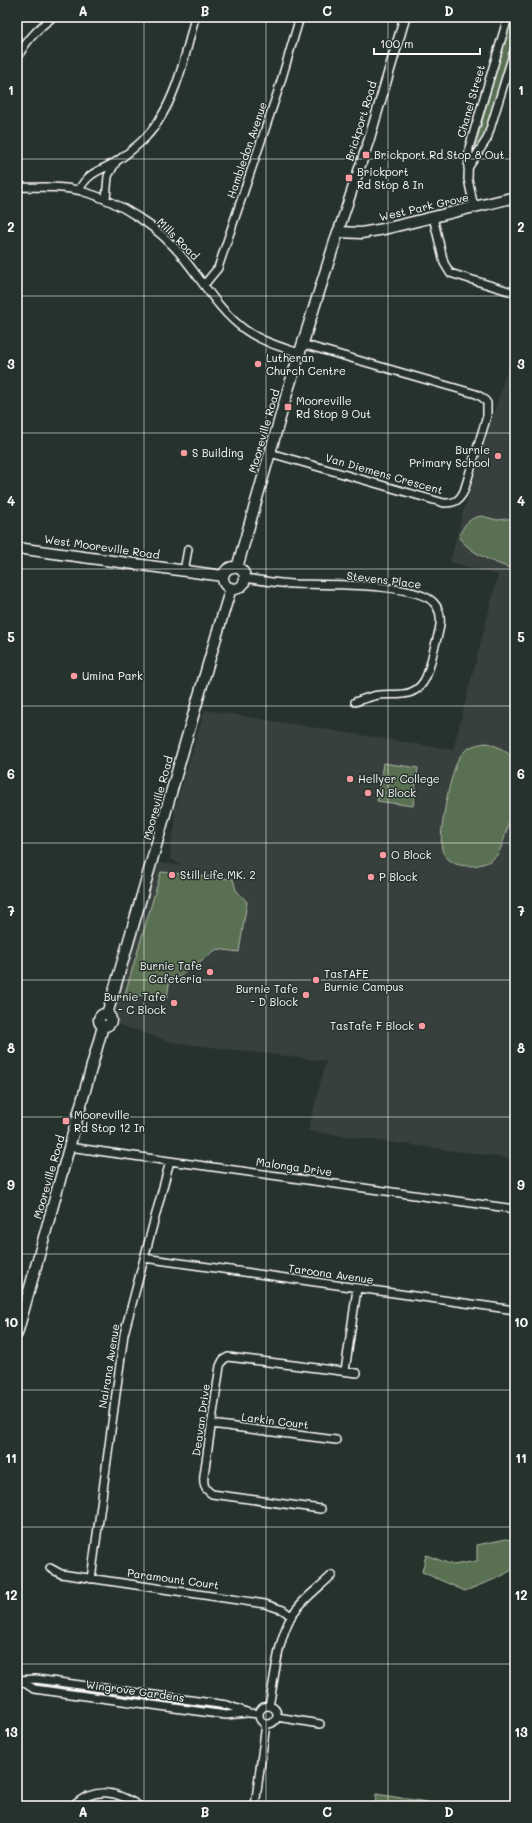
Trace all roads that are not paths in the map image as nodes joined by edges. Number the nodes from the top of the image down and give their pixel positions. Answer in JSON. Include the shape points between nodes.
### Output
{"nodes":[{"id":1,"x":53,"y":17,"type":"edge"},
{"id":2,"x":196,"y":17,"type":"edge"},
{"id":3,"x":300,"y":17,"type":"edge"},
{"id":4,"x":405,"y":17,"type":"edge"},
{"id":5,"x":508,"y":17,"type":"edge"},
{"id":6,"x":515,"y":48,"type":"edge"},
{"id":7,"x":17,"y":59,"type":"edge"},
{"id":8,"x":116,"y":162,"type":"junction"},
{"id":9,"x":468,"y":169,"type":"junction"},
{"id":10,"x":17,"y":187,"type":"edge"},
{"id":11,"x":79,"y":190,"type":"junction"},
{"id":12,"x":515,"y":197,"type":"edge"},
{"id":13,"x":106,"y":199,"type":"junction"},
{"id":14,"x":474,"y":207,"type":"junction"},
{"id":15,"x":433,"y":218,"type":"junction"},
{"id":16,"x":338,"y":232,"type":"junction"},
{"id":17,"x":204,"y":284,"type":"junction"},
{"id":18,"x":515,"y":293,"type":"edge"},
{"id":19,"x":301,"y":349,"type":"junction"},
{"id":20,"x":270,"y":453,"type":"junction"},
{"id":21,"x":17,"y":548,"type":"edge"},
{"id":22,"x":188,"y":549,"type":"dead end"},
{"id":23,"x":237,"y":568,"type":"junction"},
{"id":24,"x":184,"y":571,"type":"junction"},
{"id":25,"x":223,"y":576,"type":"junction"},
{"id":26,"x":244,"y":578,"type":"junction"},
{"id":27,"x":231,"y":588,"type":"junction"},
{"id":28,"x":355,"y":702,"type":"dead end"},
{"id":29,"x":69,"y":1147,"type":"junction"},
{"id":30,"x":170,"y":1161,"type":"junction"},
{"id":31,"x":515,"y":1209,"type":"edge"},
{"id":32,"x":144,"y":1258,"type":"junction"},
{"id":33,"x":357,"y":1288,"type":"junction"},
{"id":34,"x":515,"y":1310,"type":"edge"},
{"id":35,"x":17,"y":1334,"type":"edge"},
{"id":36,"x":345,"y":1371,"type":"junction"},
{"id":37,"x":357,"y":1373,"type":"dead end"},
{"id":38,"x":211,"y":1424,"type":"junction"},
{"id":39,"x":336,"y":1440,"type":"dead end"},
{"id":40,"x":320,"y":1509,"type":"dead end"},
{"id":41,"x":50,"y":1568,"type":"dead end"},
{"id":42,"x":332,"y":1576,"type":"dead end"},
{"id":43,"x":91,"y":1579,"type":"junction"},
{"id":44,"x":292,"y":1616,"type":"junction"},
{"id":45,"x":19,"y":1680,"type":"edge"},
{"id":46,"x":269,"y":1706,"type":"junction"},
{"id":47,"x":259,"y":1714,"type":"junction"},
{"id":48,"x":277,"y":1717,"type":"junction"},
{"id":49,"x":266,"y":1724,"type":"junction"},
{"id":50,"x":320,"y":1724,"type":"dead end"},
{"id":51,"x":73,"y":1806,"type":"edge"},
{"id":52,"x":139,"y":1806,"type":"edge"},
{"id":53,"x":255,"y":1806,"type":"edge"}],
"edges":[{"from":1,"to":7,"type":"street","via":[[26,44]]},
{"from":2,"to":8,"type":"street","via":[[170,100],[146,137]]},
{"from":3,"to":17,"type":"street","name":"Hambledon Avenue","via":[[278,91],[218,268]]},
{"from":4,"to":16,"type":"street","name":"Brickport Road","via":[[369,140]]},
{"from":5,"to":9,"type":"street","name":"Chanel Street","via":[[469,148]]},
{"from":6,"to":9,"type":"street","via":[[487,140]]},
{"from":8,"to":11,"type":"street","via":[[97,170],[84,181]]},
{"from":8,"to":13,"type":"street","via":[[108,176]]},
{"from":9,"to":14,"type":"street","name":"Chanel Street"},
{"from":10,"to":11,"type":"street","name":"Mills Road"},
{"from":11,"to":13,"type":"street","name":"Mills Road"},
{"from":12,"to":14,"type":"main road","name":"West Park Grove"},
{"from":13,"to":17,"type":"street","name":"Mills Road","via":[[152,227],[184,258]]},
{"from":14,"to":15,"type":"main road","name":"West Park Grove"},
{"from":15,"to":16,"type":"main road","name":"West Park Grove","via":[[361,233]]},
{"from":15,"to":18,"type":"street","via":[[444,263],[450,273]]},
{"from":16,"to":19,"type":"main road","name":"Mooreville Road"},
{"from":17,"to":19,"type":"street","name":"Mills Road","via":[[222,309],[244,330],[271,344]]},
{"from":19,"to":20,"type":"main road","name":"Mooreville Road"},
{"from":19,"to":20,"type":"street","name":"Van Diemens Crescent","via":[[476,394],[488,403],[487,416],[464,491],[461,498],[454,503],[444,503]]},
{"from":20,"to":23,"type":"main road","name":"Mooreville Road"},
{"from":21,"to":24,"type":"main road","name":"West Mooreville Road"},
{"from":22,"to":24,"type":"street"},
{"from":23,"to":25,"type":"main road","via":[[230,568]]},
{"from":23,"to":26,"type":"main road"},
{"from":24,"to":25,"type":"main road","name":"West Mooreville Road"},
{"from":25,"to":27,"type":"main road","via":[[224,582]]},
{"from":26,"to":27,"type":"main road","via":[[240,586]]},
{"from":26,"to":28,"type":"street","name":"Stevens Place","via":[[291,584],[370,587],[412,592],[423,595],[435,603],[440,617],[439,629],[428,675],[421,686],[410,693],[378,695]]},
{"from":27,"to":29,"type":"main road","name":"Mooreville Road","via":[[191,720],[145,889],[106,1014],[111,1022],[103,1026]]},
{"from":29,"to":30,"type":"street","name":"Malonga Drive"},
{"from":29,"to":35,"type":"main road","name":"Mooreville Road"},
{"from":30,"to":31,"type":"street","name":"Malonga Drive"},
{"from":30,"to":32,"type":"street","name":"Nairana Avenue"},
{"from":32,"to":33,"type":"street","name":"Taroona Avenue"},
{"from":32,"to":43,"type":"street","name":"Nairana Avenue","via":[[124,1334]]},
{"from":33,"to":34,"type":"street","name":"Taroona Avenue"},
{"from":33,"to":36,"type":"street"},
{"from":36,"to":37,"type":"street","name":"Deavan Drive"},
{"from":36,"to":38,"type":"street","name":"Deavan Drive","via":[[228,1357],[220,1366]]},
{"from":38,"to":39,"type":"street","name":"Larkin Court"},
{"from":38,"to":40,"type":"street","name":"Deavan Drive","via":[[203,1481],[208,1491],[212,1494]]},
{"from":41,"to":43,"type":"street","name":"Paramount Court","via":[[61,1574]]},
{"from":42,"to":44,"type":"street","via":[[307,1598]]},
{"from":43,"to":44,"type":"street","name":"Paramount Court","via":[[265,1604]]},
{"from":44,"to":46,"type":"street","via":[[277,1660]]},
{"from":45,"to":47,"type":"street","name":"Wingrove Gardens","via":[[34,1689],[226,1715]]},
{"from":46,"to":47,"type":"street","via":[[264,1707]]},
{"from":46,"to":48,"type":"street","via":[[274,1709]]},
{"from":47,"to":49,"type":"street","via":[[261,1722]]},
{"from":48,"to":49,"type":"street","via":[[272,1723]]},
{"from":48,"to":50,"type":"street"},
{"from":49,"to":53,"type":"street"},
{"from":51,"to":52,"type":"street","via":[[87,1796],[98,1792],[111,1792]]}]}
